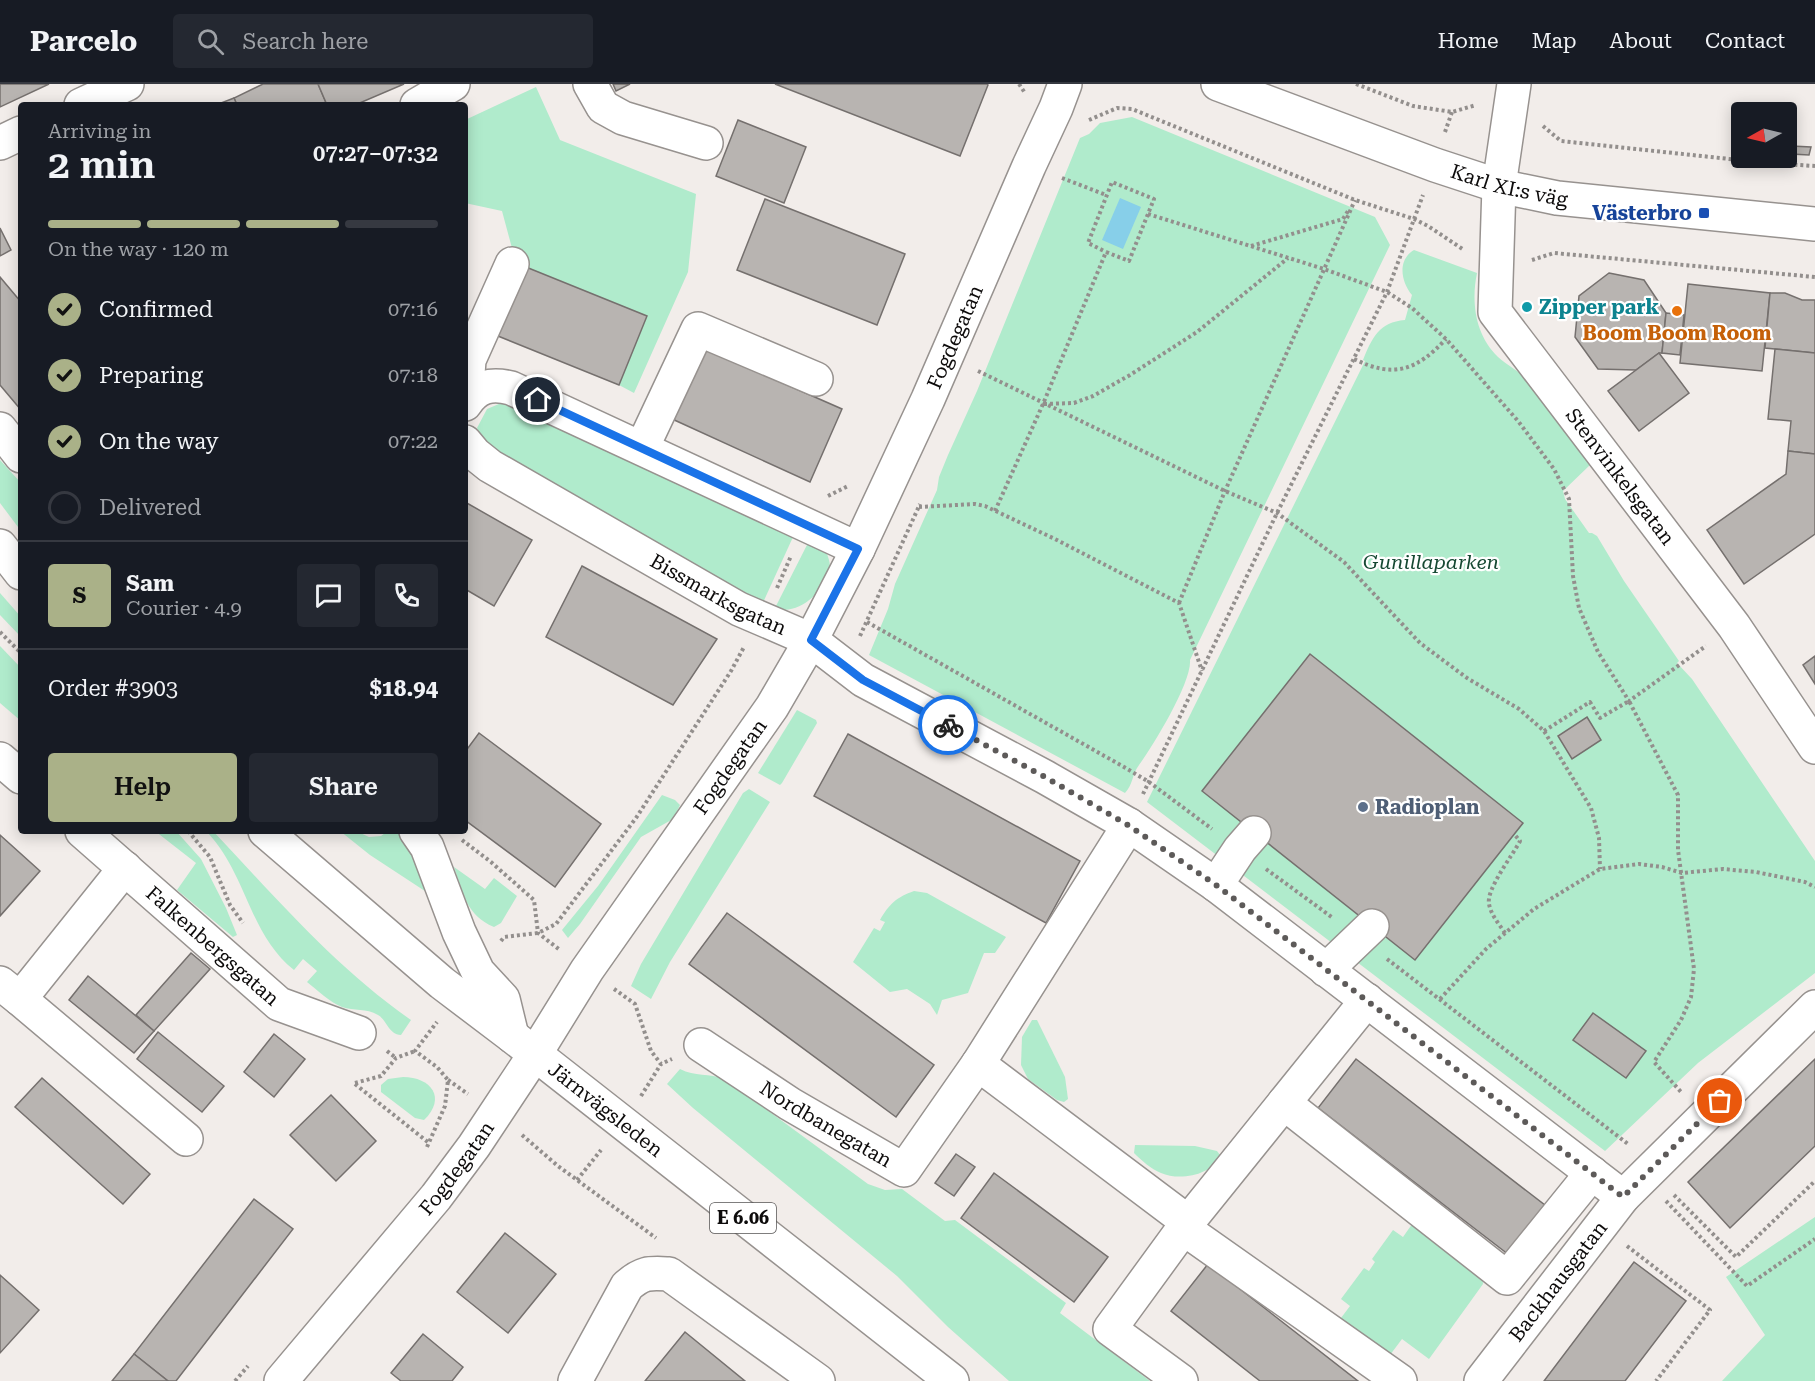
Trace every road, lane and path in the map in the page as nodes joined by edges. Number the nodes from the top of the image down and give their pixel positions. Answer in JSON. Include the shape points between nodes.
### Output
{"nodes":[{"id":1,"x":127,"y":84,"type":"edge"},
{"id":2,"x":453,"y":84,"type":"edge"},
{"id":3,"x":590,"y":84,"type":"edge"},
{"id":4,"x":1019,"y":84,"type":"edge"},
{"id":5,"x":1218,"y":84,"type":"edge"},
{"id":6,"x":1356,"y":84,"type":"edge"},
{"id":7,"x":1022,"y":91,"type":"junction"},
{"id":8,"x":1512,"y":95,"type":"edge"},
{"id":9,"x":1061,"y":96,"type":"edge"},
{"id":10,"x":88,"y":102,"type":"edge"},
{"id":11,"x":422,"y":102,"type":"edge"},
{"id":12,"x":1021,"y":102,"type":"dead end"},
{"id":13,"x":1452,"y":112,"type":"junction"},
{"id":14,"x":18,"y":134,"type":"edge"},
{"id":15,"x":0,"y":143,"type":"edge"},
{"id":16,"x":706,"y":143,"type":"dead end"},
{"id":17,"x":1435,"y":165,"type":"junction"},
{"id":18,"x":1815,"y":166,"type":"edge"},
{"id":19,"x":1056,"y":176,"type":"dead end"},
{"id":20,"x":1499,"y":186,"type":"junction"},
{"id":21,"x":1106,"y":195,"type":"junction"},
{"id":22,"x":1355,"y":200,"type":"junction"},
{"id":23,"x":1148,"y":214,"type":"junction"},
{"id":24,"x":1414,"y":219,"type":"junction"},
{"id":25,"x":1815,"y":224,"type":"edge"},
{"id":26,"x":1251,"y":246,"type":"junction"},
{"id":27,"x":1106,"y":252,"type":"junction"},
{"id":28,"x":1288,"y":258,"type":"junction"},
{"id":29,"x":1496,"y":259,"type":"junction"},
{"id":30,"x":512,"y":264,"type":"dead end"},
{"id":31,"x":1324,"y":269,"type":"junction"},
{"id":32,"x":1815,"y":277,"type":"edge"},
{"id":33,"x":1387,"y":292,"type":"junction"},
{"id":34,"x":1446,"y":339,"type":"junction"},
{"id":35,"x":1354,"y":360,"type":"junction"},
{"id":36,"x":976,"y":370,"type":"dead end"},
{"id":37,"x":468,"y":374,"type":"edge"},
{"id":38,"x":816,"y":379,"type":"dead end"},
{"id":39,"x":468,"y":400,"type":"edge"},
{"id":40,"x":1043,"y":404,"type":"junction"},
{"id":41,"x":0,"y":429,"type":"edge"},
{"id":42,"x":468,"y":446,"type":"edge"},
{"id":43,"x":642,"y":448,"type":"junction"},
{"id":44,"x":18,"y":452,"type":"edge"},
{"id":45,"x":853,"y":483,"type":"dead end"},
{"id":46,"x":1225,"y":491,"type":"junction"},
{"id":47,"x":919,"y":507,"type":"dead end"},
{"id":48,"x":995,"y":511,"type":"junction"},
{"id":49,"x":1277,"y":513,"type":"junction"},
{"id":50,"x":805,"y":523,"type":"junction"},
{"id":51,"x":0,"y":546,"type":"edge"},
{"id":52,"x":858,"y":549,"type":"junction"},
{"id":53,"x":18,"y":569,"type":"edge"},
{"id":54,"x":1179,"y":603,"type":"junction"},
{"id":55,"x":759,"y":619,"type":"junction"},
{"id":56,"x":1734,"y":626,"type":"junction"},
{"id":57,"x":0,"y":632,"type":"edge"},
{"id":58,"x":811,"y":640,"type":"junction"},
{"id":59,"x":18,"y":650,"type":"edge"},
{"id":60,"x":1203,"y":672,"type":"junction"},
{"id":61,"x":1629,"y":701,"type":"junction"},
{"id":62,"x":1544,"y":731,"type":"junction"},
{"id":63,"x":1815,"y":747,"type":"edge"},
{"id":64,"x":0,"y":759,"type":"edge"},
{"id":65,"x":18,"y":774,"type":"edge"},
{"id":66,"x":1128,"y":825,"type":"junction"},
{"id":67,"x":1254,"y":833,"type":"dead end"},
{"id":68,"x":85,"y":834,"type":"edge"},
{"id":69,"x":269,"y":834,"type":"edge"},
{"id":70,"x":418,"y":834,"type":"edge"},
{"id":71,"x":1514,"y":834,"type":"dead end"},
{"id":72,"x":124,"y":868,"type":"junction"},
{"id":73,"x":1600,"y":869,"type":"junction"},
{"id":74,"x":1682,"y":873,"type":"junction"},
{"id":75,"x":1216,"y":885,"type":"junction"},
{"id":76,"x":1815,"y":887,"type":"edge"},
{"id":77,"x":1372,"y":926,"type":"dead end"},
{"id":78,"x":1505,"y":933,"type":"junction"},
{"id":79,"x":1326,"y":970,"type":"junction"},
{"id":80,"x":478,"y":972,"type":"junction"},
{"id":81,"x":10,"y":991,"type":"edge"},
{"id":82,"x":458,"y":996,"type":"junction"},
{"id":83,"x":1440,"y":999,"type":"dead end"},
{"id":84,"x":1367,"y":1000,"type":"junction"},
{"id":85,"x":1815,"y":1007,"type":"edge"},
{"id":86,"x":359,"y":1033,"type":"dead end"},
{"id":87,"x":524,"y":1045,"type":"junction"},
{"id":88,"x":701,"y":1045,"type":"dead end"},
{"id":89,"x":415,"y":1052,"type":"junction"},
{"id":90,"x":978,"y":1064,"type":"junction"},
{"id":91,"x":1284,"y":1103,"type":"junction"},
{"id":92,"x":1704,"y":1117,"type":"junction"},
{"id":93,"x":186,"y":1139,"type":"dead end"},
{"id":94,"x":429,"y":1143,"type":"junction"},
{"id":95,"x":425,"y":1152,"type":"dead end"},
{"id":96,"x":1592,"y":1173,"type":"junction"},
{"id":97,"x":1638,"y":1181,"type":"junction"},
{"id":98,"x":1815,"y":1181,"type":"edge"},
{"id":99,"x":1186,"y":1225,"type":"junction"},
{"id":100,"x":1601,"y":1225,"type":"junction"},
{"id":101,"x":1815,"y":1239,"type":"edge"},
{"id":102,"x":250,"y":1363,"type":"dead end"},
{"id":103,"x":235,"y":1381,"type":"edge"},
{"id":104,"x":281,"y":1381,"type":"edge"},
{"id":105,"x":575,"y":1381,"type":"edge"},
{"id":106,"x":818,"y":1381,"type":"edge"},
{"id":107,"x":952,"y":1381,"type":"edge"},
{"id":108,"x":1181,"y":1381,"type":"edge"},
{"id":109,"x":1400,"y":1381,"type":"edge"},
{"id":110,"x":1481,"y":1381,"type":"edge"},
{"id":111,"x":1656,"y":1381,"type":"edge"}],
"edges":[{"from":1,"to":10,"type":"main road"},
{"from":2,"to":11,"type":"main road"},
{"from":3,"to":16,"type":"main road","via":[[603,107],[623,118]]},
{"from":4,"to":7,"type":"path"},
{"from":5,"to":17,"type":"main road","name":"Karl XI:s väg"},
{"from":6,"to":13,"type":"path","via":[[1413,106]]},
{"from":7,"to":9,"type":"path"},
{"from":7,"to":12,"type":"path"},
{"from":8,"to":13,"type":"path"},
{"from":8,"to":18,"type":"path","via":[[1561,141]]},
{"from":8,"to":20,"type":"main road","name":"Stenvinkelsgatan"},
{"from":9,"to":22,"type":"path","via":[[1086,121],[1117,108],[1132,109]]},
{"from":9,"to":52,"type":"main road","name":"Fogdegatan"},
{"from":13,"to":17,"type":"path"},
{"from":14,"to":15,"type":"main road"},
{"from":17,"to":20,"type":"main road","name":"Karl XI:s väg"},
{"from":17,"to":24,"type":"path"},
{"from":19,"to":21,"type":"path"},
{"from":20,"to":25,"type":"main road","name":"Karl XI:s väg","via":[[1557,198]]},
{"from":20,"to":29,"type":"main road","name":"Stenvinkelsgatan"},
{"from":21,"to":23,"type":"path","via":[[1112,182],[1154,199]]},
{"from":21,"to":27,"type":"path","via":[[1088,243]]},
{"from":22,"to":24,"type":"path"},
{"from":22,"to":26,"type":"path","via":[[1342,219]]},
{"from":22,"to":31,"type":"path"},
{"from":23,"to":26,"type":"path"},
{"from":23,"to":27,"type":"path","via":[[1129,261]]},
{"from":24,"to":29,"type":"path","via":[[1472,256]]},
{"from":24,"to":33,"type":"path"},
{"from":26,"to":28,"type":"path"},
{"from":27,"to":40,"type":"path"},
{"from":28,"to":31,"type":"path"},
{"from":28,"to":40,"type":"path","via":[[1197,332],[1130,375],[1074,403]]},
{"from":29,"to":32,"type":"path","via":[[1524,261],[1554,253]]},
{"from":29,"to":56,"type":"main road","name":"Stenvinkelsgatan","via":[[1495,312]]},
{"from":30,"to":37,"type":"main road","via":[[469,360]]},
{"from":31,"to":33,"type":"path"},
{"from":31,"to":46,"type":"path"},
{"from":33,"to":34,"type":"path","via":[[1412,308]]},
{"from":33,"to":35,"type":"path"},
{"from":34,"to":35,"type":"path","via":[[1431,354],[1402,370],[1372,368]]},
{"from":34,"to":61,"type":"path","via":[[1518,420],[1554,469],[1569,499],[1573,576],[1579,608],[1598,652]]},
{"from":35,"to":49,"type":"path"},
{"from":36,"to":40,"type":"path"},
{"from":38,"to":43,"type":"main road","via":[[698,329]]},
{"from":39,"to":43,"type":"main road","via":[[485,386],[511,388]]},
{"from":40,"to":46,"type":"path"},
{"from":40,"to":48,"type":"path"},
{"from":41,"to":44,"type":"main road"},
{"from":42,"to":55,"type":"main road","name":"Bissmarksgatan","via":[[490,466]]},
{"from":43,"to":50,"type":"main road"},
{"from":45,"to":50,"type":"path","via":[[817,502]]},
{"from":46,"to":49,"type":"path"},
{"from":46,"to":54,"type":"path"},
{"from":47,"to":48,"type":"path","via":[[975,504]]},
{"from":48,"to":54,"type":"path"},
{"from":49,"to":60,"type":"path"},
{"from":49,"to":62,"type":"path","via":[[1344,562],[1420,643],[1467,678],[1519,709]]},
{"from":50,"to":52,"type":"main road"},
{"from":50,"to":55,"type":"path"},
{"from":51,"to":53,"type":"main road"},
{"from":52,"to":58,"type":"main road","name":"Fogdegatan"},
{"from":54,"to":60,"type":"path"},
{"from":55,"to":58,"type":"main road","name":"Bissmarksgatan"},
{"from":55,"to":80,"type":"path","via":[[731,672],[636,818],[556,924],[538,933],[504,937]]},
{"from":56,"to":61,"type":"path"},
{"from":56,"to":63,"type":"main road","name":"Stenvinkelsgatan"},
{"from":57,"to":59,"type":"path"},
{"from":58,"to":66,"type":"main road","name":"Bissmarksgatan","via":[[863,680]]},
{"from":58,"to":87,"type":"main road","name":"Fogdegatan","via":[[772,707],[587,970]]},
{"from":60,"to":66,"type":"path"},
{"from":61,"to":62,"type":"path","via":[[1600,718],[1590,702]]},
{"from":61,"to":74,"type":"path","via":[[1678,795]]},
{"from":62,"to":73,"type":"path","via":[[1591,808],[1599,838]]},
{"from":64,"to":65,"type":"main road"},
{"from":66,"to":75,"type":"main road","name":"Bissmarksgatan"},
{"from":66,"to":90,"type":"main road","name":"Nordbanegatan"},
{"from":67,"to":75,"type":"main road"},
{"from":68,"to":72,"type":"main road","name":"Falkenbergsgatan"},
{"from":69,"to":82,"type":"main road","name":"Järnvägsleden","number":"E 6.06"},
{"from":70,"to":80,"type":"main road","via":[[427,847]]},
{"from":71,"to":78,"type":"path","via":[[1520,841],[1491,891],[1489,902]]},
{"from":72,"to":81,"type":"main road"},
{"from":72,"to":86,"type":"main road","name":"Falkenbergsgatan","via":[[279,1004]]},
{"from":73,"to":74,"type":"path","via":[[1639,864]]},
{"from":73,"to":78,"type":"path","via":[[1534,909]]},
{"from":74,"to":76,"type":"path","via":[[1723,869],[1756,872]]},
{"from":74,"to":92,"type":"path","via":[[1694,969],[1691,997],[1654,1062]]},
{"from":75,"to":79,"type":"main road","name":"Bissmarksgatan"},
{"from":77,"to":79,"type":"main road"},
{"from":78,"to":83,"type":"path"},
{"from":79,"to":84,"type":"main road","name":"Bissmarksgatan"},
{"from":80,"to":87,"type":"main road","via":[[503,999]]},
{"from":81,"to":93,"type":"main road"},
{"from":82,"to":87,"type":"main road","name":"Järnvägsleden","number":"E 6.06"},
{"from":82,"to":89,"type":"path"},
{"from":84,"to":91,"type":"main road"},
{"from":84,"to":96,"type":"main road","name":"Bissmarksgatan"},
{"from":85,"to":92,"type":"main road","name":"Backhausgatan"},
{"from":87,"to":104,"type":"main road","name":"Fogdegatan","via":[[474,1146],[436,1197]]},
{"from":87,"to":107,"type":"main road","name":"Järnvägsleden","number":"E 6.06"},
{"from":88,"to":90,"type":"main road","name":"Nordbanegatan","via":[[790,1104],[904,1170]]},
{"from":89,"to":94,"type":"path","via":[[448,1080],[444,1106]]},
{"from":89,"to":94,"type":"path","via":[[396,1058],[381,1076],[355,1083]]},
{"from":90,"to":99,"type":"main road"},
{"from":91,"to":96,"type":"main road","via":[[1507,1278]]},
{"from":91,"to":99,"type":"main road"},
{"from":92,"to":97,"type":"main road","name":"Backhausgatan"},
{"from":94,"to":95,"type":"path"},
{"from":96,"to":97,"type":"main road","name":"Bissmarksgatan"},
{"from":97,"to":98,"type":"path","via":[[1736,1257]]},
{"from":97,"to":100,"type":"main road","name":"Backhausgatan"},
{"from":97,"to":101,"type":"path","via":[[1747,1286]]},
{"from":99,"to":108,"type":"main road","via":[[1110,1329]]},
{"from":99,"to":109,"type":"main road"},
{"from":100,"to":110,"type":"main road","name":"Backhausgatan"},
{"from":100,"to":111,"type":"path","via":[[1710,1310]]},
{"from":102,"to":103,"type":"path"},
{"from":105,"to":106,"type":"main road","via":[[627,1286],[638,1276],[652,1273],[669,1274]]}]}
